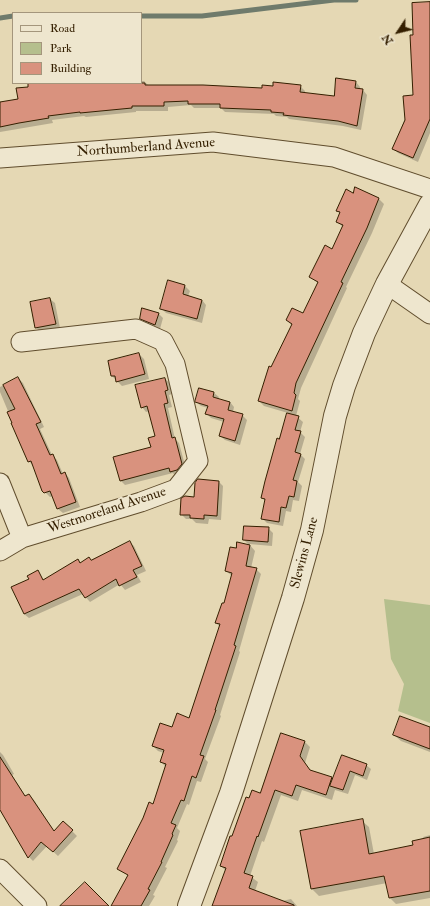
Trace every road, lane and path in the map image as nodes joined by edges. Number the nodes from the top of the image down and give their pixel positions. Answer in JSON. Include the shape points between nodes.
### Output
{"nodes":[{"id":1,"x":0,"y":158,"type":"edge"},
{"id":2,"x":430,"y":189,"type":"edge"},
{"id":3,"x":430,"y":205,"type":"edge"},
{"id":4,"x":387,"y":284,"type":"junction"},
{"id":5,"x":430,"y":314,"type":"edge"},
{"id":6,"x":21,"y":342,"type":"dead end"},
{"id":7,"x":0,"y":483,"type":"edge"},
{"id":8,"x":22,"y":538,"type":"junction"},
{"id":9,"x":0,"y":551,"type":"edge"},
{"id":10,"x":0,"y":869,"type":"edge"},
{"id":11,"x":37,"y":906,"type":"edge"},
{"id":12,"x":190,"y":906,"type":"edge"}],
"edges":[{"from":1,"to":2,"type":"street","name":"Northumberland Avenue","via":[[213,142],[334,157]]},
{"from":3,"to":4,"type":"street","name":"Slewins Lane"},
{"from":4,"to":5,"type":"street"},
{"from":4,"to":12,"type":"street","name":"Slewins Lane","via":[[364,333],[344,386],[335,416],[312,530],[293,598],[232,793]]},
{"from":6,"to":8,"type":"street","name":"Westmoreland Avenue","via":[[136,329],[163,341],[175,364],[198,460],[176,489]]},
{"from":7,"to":8,"type":"street"},
{"from":8,"to":9,"type":"street","name":"Westmoreland Avenue"},
{"from":10,"to":11,"type":"street"}]}
